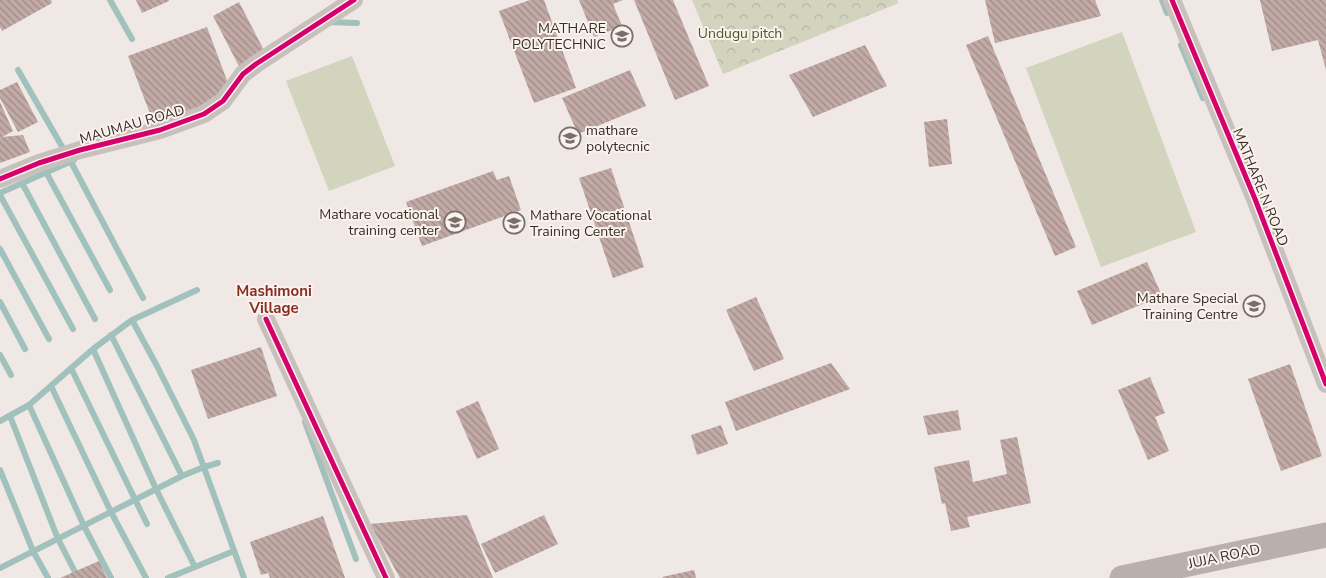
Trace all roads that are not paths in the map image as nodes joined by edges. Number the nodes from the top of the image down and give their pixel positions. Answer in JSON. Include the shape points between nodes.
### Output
{"nodes":[{"id":1,"x":354,"y":0,"type":"edge"},
{"id":2,"x":1172,"y":0,"type":"edge"},
{"id":3,"x":0,"y":179,"type":"edge"},
{"id":4,"x":266,"y":319,"type":"dead end"},
{"id":5,"x":1326,"y":384,"type":"edge"},
{"id":6,"x":1326,"y":535,"type":"edge"},
{"id":7,"x":386,"y":578,"type":"edge"},
{"id":8,"x":1122,"y":578,"type":"edge"}],
"edges":[{"from":1,"to":3,"type":"street","name":"MAUMAU ROAD","via":[[256,64],[243,74],[223,101],[204,114],[160,130],[39,162]]},
{"from":2,"to":5,"type":"street","name":"MATHARE N ROAD","via":[[1255,199]]},
{"from":4,"to":7,"type":"street"},
{"from":6,"to":8,"type":"main road","name":"JUJA ROAD"}]}
